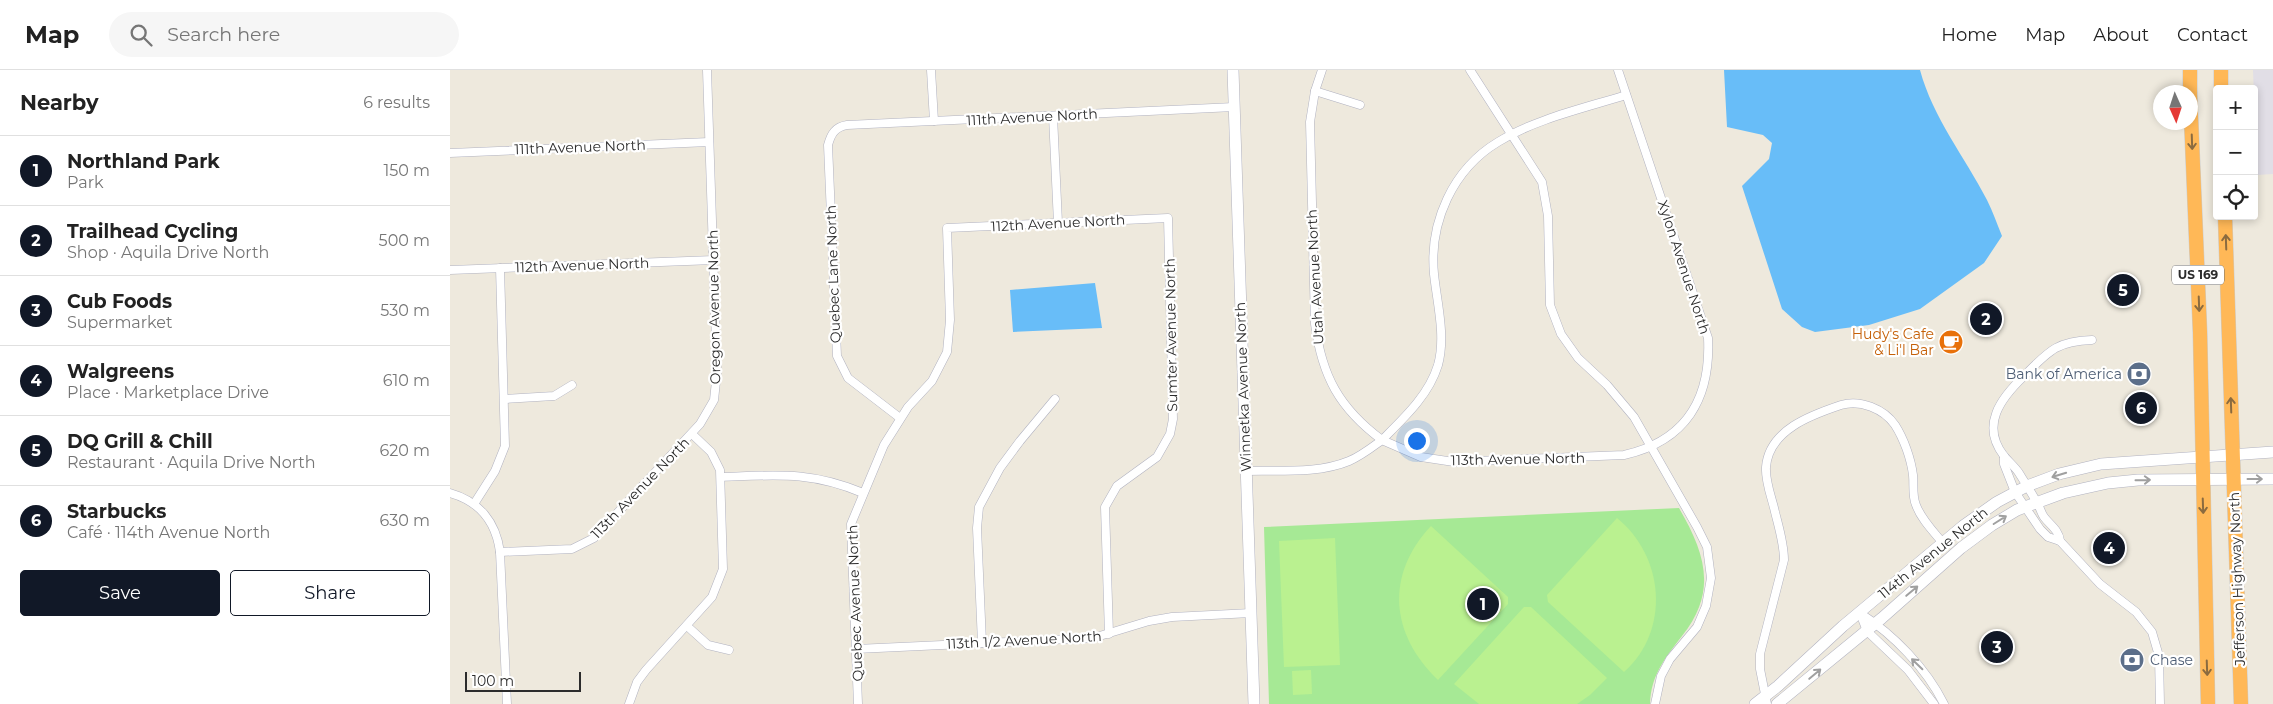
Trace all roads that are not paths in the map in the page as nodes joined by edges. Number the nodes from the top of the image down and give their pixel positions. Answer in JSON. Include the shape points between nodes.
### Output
{"nodes":[{"id":1,"x":707,"y":70,"type":"edge"},
{"id":2,"x":931,"y":70,"type":"edge"},
{"id":3,"x":1233,"y":70,"type":"edge"},
{"id":4,"x":1322,"y":70,"type":"edge"},
{"id":5,"x":1470,"y":70,"type":"edge"},
{"id":6,"x":1618,"y":70,"type":"edge"},
{"id":7,"x":2190,"y":70,"type":"edge"},
{"id":8,"x":2221,"y":70,"type":"edge"},
{"id":9,"x":2190,"y":85,"type":"edge"},
{"id":10,"x":2221,"y":85,"type":"edge"},
{"id":11,"x":1315,"y":91,"type":"junction"},
{"id":12,"x":1626,"y":95,"type":"junction"},
{"id":13,"x":1360,"y":105,"type":"dead end"},
{"id":14,"x":1234,"y":107,"type":"junction"},
{"id":15,"x":1052,"y":116,"type":"junction"},
{"id":16,"x":934,"y":122,"type":"junction"},
{"id":17,"x":2192,"y":130,"type":"edge"},
{"id":18,"x":833,"y":132,"type":"joint"},
{"id":19,"x":1511,"y":134,"type":"junction"},
{"id":20,"x":709,"y":142,"type":"junction"},
{"id":21,"x":450,"y":153,"type":"edge"},
{"id":22,"x":1168,"y":218,"type":"joint"},
{"id":23,"x":2225,"y":220,"type":"edge"},
{"id":24,"x":1058,"y":223,"type":"junction"},
{"id":25,"x":947,"y":228,"type":"joint"},
{"id":26,"x":714,"y":260,"type":"junction"},
{"id":27,"x":500,"y":268,"type":"junction"},
{"id":28,"x":450,"y":270,"type":"edge"},
{"id":29,"x":2092,"y":340,"type":"dead end"},
{"id":30,"x":572,"y":385,"type":"dead end"},
{"id":31,"x":505,"y":399,"type":"junction"},
{"id":32,"x":1055,"y":399,"type":"dead end"},
{"id":33,"x":900,"y":418,"type":"junction"},
{"id":34,"x":692,"y":434,"type":"junction"},
{"id":35,"x":1382,"y":440,"type":"junction"},
{"id":36,"x":1650,"y":447,"type":"junction"},
{"id":37,"x":2273,"y":452,"type":"edge"},
{"id":38,"x":2233,"y":454,"type":"junction"},
{"id":39,"x":2004,"y":456,"type":"junction"},
{"id":40,"x":2202,"y":457,"type":"junction"},
{"id":41,"x":1246,"y":471,"type":"junction"},
{"id":42,"x":721,"y":477,"type":"junction"},
{"id":43,"x":2234,"y":479,"type":"junction"},
{"id":44,"x":2273,"y":479,"type":"edge"},
{"id":45,"x":2202,"y":480,"type":"junction"},
{"id":46,"x":2027,"y":486,"type":"junction"},
{"id":47,"x":863,"y":492,"type":"junction"},
{"id":48,"x":2015,"y":492,"type":"junction"},
{"id":49,"x":450,"y":493,"type":"edge"},
{"id":50,"x":2037,"y":502,"type":"junction"},
{"id":51,"x":474,"y":504,"type":"junction"},
{"id":52,"x":2024,"y":508,"type":"junction"},
{"id":53,"x":2060,"y":541,"type":"junction"},
{"id":54,"x":1942,"y":542,"type":"junction"},
{"id":55,"x":500,"y":552,"type":"junction"},
{"id":56,"x":1250,"y":612,"type":"junction"},
{"id":57,"x":1860,"y":614,"type":"junction"},
{"id":58,"x":687,"y":626,"type":"junction"},
{"id":59,"x":1871,"y":627,"type":"junction"},
{"id":60,"x":1109,"y":634,"type":"junction"},
{"id":61,"x":982,"y":643,"type":"junction"},
{"id":62,"x":856,"y":648,"type":"junction"},
{"id":63,"x":729,"y":650,"type":"dead end"},
{"id":64,"x":1766,"y":700,"type":"edge"},
{"id":65,"x":507,"y":704,"type":"edge"},
{"id":66,"x":629,"y":704,"type":"edge"},
{"id":67,"x":858,"y":704,"type":"edge"},
{"id":68,"x":1254,"y":704,"type":"edge"},
{"id":69,"x":1655,"y":704,"type":"edge"},
{"id":70,"x":1755,"y":704,"type":"edge"},
{"id":71,"x":1777,"y":704,"type":"edge"},
{"id":72,"x":1934,"y":704,"type":"edge"},
{"id":73,"x":1944,"y":704,"type":"edge"},
{"id":74,"x":2160,"y":704,"type":"edge"},
{"id":75,"x":2208,"y":704,"type":"edge"},
{"id":76,"x":2241,"y":704,"type":"edge"}],
"edges":[{"from":1,"to":20,"type":"street","name":"Oregon Avenue North"},
{"from":2,"to":16,"type":"street"},
{"from":3,"to":14,"type":"street","name":"Winnetka Avenue North"},
{"from":4,"to":11,"type":"street","name":"Utah Avenue North"},
{"from":5,"to":19,"type":"street"},
{"from":6,"to":12,"type":"street","name":"Xylon Avenue North"},
{"from":7,"to":9,"type":"highway","number":"US 169"},
{"from":8,"to":10,"type":"highway"},
{"from":11,"to":13,"type":"street"},
{"from":11,"to":35,"type":"street","name":"Utah Avenue North","via":[[1310,140],[1318,346],[1329,382],[1345,407]]},
{"from":12,"to":19,"type":"street"},
{"from":12,"to":36,"type":"street","name":"Xylon Avenue North","via":[[1708,338],[1704,390],[1695,408],[1676,431]]},
{"from":14,"to":15,"type":"street","name":"111th Avenue North"},
{"from":14,"to":41,"type":"street","name":"Winnetka Avenue North"},
{"from":15,"to":16,"type":"street","name":"111th Avenue North"},
{"from":15,"to":24,"type":"street"},
{"from":16,"to":18,"type":"street","name":"111th Avenue North","via":[[847,125]]},
{"from":17,"to":40,"type":"highway","number":"US 169","one_way":true},
{"from":18,"to":33,"type":"street","name":"Quebec Lane North","via":[[828,145],[837,356],[848,378]]},
{"from":19,"to":35,"type":"street","via":[[1468,166],[1446,199],[1439,217],[1433,256],[1441,346],[1438,364],[1432,381],[1418,401]]},
{"from":19,"to":36,"type":"street","via":[[1538,175],[1547,200],[1550,305],[1554,320],[1569,346],[1634,417]]},
{"from":20,"to":21,"type":"street","name":"111th Avenue North"},
{"from":20,"to":26,"type":"street","name":"Oregon Avenue North"},
{"from":22,"to":24,"type":"street","name":"112th Avenue North"},
{"from":22,"to":60,"type":"street","name":"Sumter Avenue North","via":[[1173,419],[1170,434],[1157,457],[1117,486],[1105,508]]},
{"from":38,"to":23,"type":"highway","number":"US 169","one_way":true},
{"from":24,"to":25,"type":"street","name":"112th Avenue North"},
{"from":25,"to":33,"type":"street","name":"Quebec Avenue North","via":[[950,320],[947,352],[932,381]]},
{"from":26,"to":27,"type":"street","name":"112th Avenue North"},
{"from":26,"to":34,"type":"street","name":"Oregon Avenue North","via":[[717,387],[708,412]]},
{"from":27,"to":28,"type":"street","name":"112th Avenue North"},
{"from":27,"to":31,"type":"street"},
{"from":29,"to":39,"type":"street","via":[[2059,345],[2005,396],[1996,409],[1994,430]]},
{"from":30,"to":31,"type":"street","via":[[554,396]]},
{"from":31,"to":51,"type":"street","via":[[505,446],[495,471]]},
{"from":32,"to":61,"type":"street","via":[[1005,461],[980,506],[977,528]]},
{"from":33,"to":47,"type":"street","name":"Quebec Avenue North"},
{"from":34,"to":42,"type":"street","via":[[711,452]]},
{"from":34,"to":55,"type":"street","name":"113th Avenue North","via":[[594,538],[583,545],[566,550]]},
{"from":35,"to":36,"type":"street","name":"113th Avenue North","via":[[1421,456],[1454,462],[1612,456]]},
{"from":35,"to":41,"type":"street","via":[[1349,461],[1329,466]]},
{"from":36,"to":69,"type":"street","via":[[1701,533],[1711,570],[1704,612],[1697,627],[1666,667]]},
{"from":37,"to":38,"type":"street","name":"114th Avenue North"},
{"from":38,"to":40,"type":"street","name":"114th Avenue North"},
{"from":38,"to":43,"type":"highway","name":"Jefferson Highway North","number":"US 169"},
{"from":39,"to":46,"type":"street"},
{"from":39,"to":48,"type":"street"},
{"from":40,"to":45,"type":"highway","number":"US 169"},
{"from":40,"to":46,"type":"street","name":"114th Avenue North","one_way":true,"via":[[2101,464]]},
{"from":41,"to":56,"type":"street","name":"Winnetka Avenue North"},
{"from":42,"to":47,"type":"street","via":[[805,475]]},
{"from":42,"to":58,"type":"street","via":[[723,570],[712,597]]},
{"from":43,"to":44,"type":"street","name":"114th Avenue North","one_way":true},
{"from":43,"to":45,"type":"street","name":"114th Avenue North"},
{"from":43,"to":76,"type":"highway","name":"Jefferson Highway North","number":"US 169"},
{"from":50,"to":45,"type":"street","name":"114th Avenue North","one_way":true,"via":[[2108,483]]},
{"from":45,"to":75,"type":"highway","number":"US 169","one_way":true},
{"from":46,"to":48,"type":"street","name":"114th Avenue North"},
{"from":46,"to":50,"type":"street"},
{"from":47,"to":62,"type":"street","name":"Quebec Avenue North","via":[[850,533]]},
{"from":48,"to":52,"type":"street"},
{"from":48,"to":54,"type":"street","name":"114th Avenue North"},
{"from":49,"to":51,"type":"street"},
{"from":50,"to":52,"type":"street","name":"114th Avenue North"},
{"from":50,"to":53,"type":"street","via":[[2042,515],[2060,535]]},
{"from":51,"to":55,"type":"street","via":[[492,523]]},
{"from":52,"to":53,"type":"street","via":[[2048,538]]},
{"from":59,"to":52,"type":"street","name":"114th Avenue North","one_way":true,"via":[[1972,539]]},
{"from":53,"to":74,"type":"street","via":[[2096,580],[2136,612],[2152,632],[2159,656]]},
{"from":54,"to":57,"type":"street","name":"114th Avenue North"},
{"from":54,"to":64,"type":"street","via":[[1916,507],[1912,469],[1906,449],[1887,416],[1872,407],[1846,404],[1784,432],[1774,445],[1766,467],[1784,560],[1760,654]]},
{"from":55,"to":65,"type":"street"},
{"from":56,"to":60,"type":"street","name":"113th 1/2 Avenue North","via":[[1172,617]]},
{"from":56,"to":68,"type":"street","name":"Winnetka Avenue North"},
{"from":57,"to":59,"type":"street"},
{"from":57,"to":64,"type":"street","name":"114th Avenue North","via":[[1843,626]]},
{"from":58,"to":63,"type":"street","via":[[708,645]]},
{"from":58,"to":66,"type":"street","via":[[641,676]]},
{"from":71,"to":59,"type":"street","name":"114th Avenue North","one_way":true},
{"from":59,"to":72,"type":"street"},
{"from":73,"to":59,"type":"street","one_way":true,"via":[[1922,669]]},
{"from":60,"to":61,"type":"street","name":"113th 1/2 Avenue North","via":[[1076,639]]},
{"from":61,"to":62,"type":"street","name":"113th 1/2 Avenue North"},
{"from":62,"to":67,"type":"street","name":"Quebec Avenue North"},
{"from":64,"to":70,"type":"street","name":"114th Avenue North"}]}
